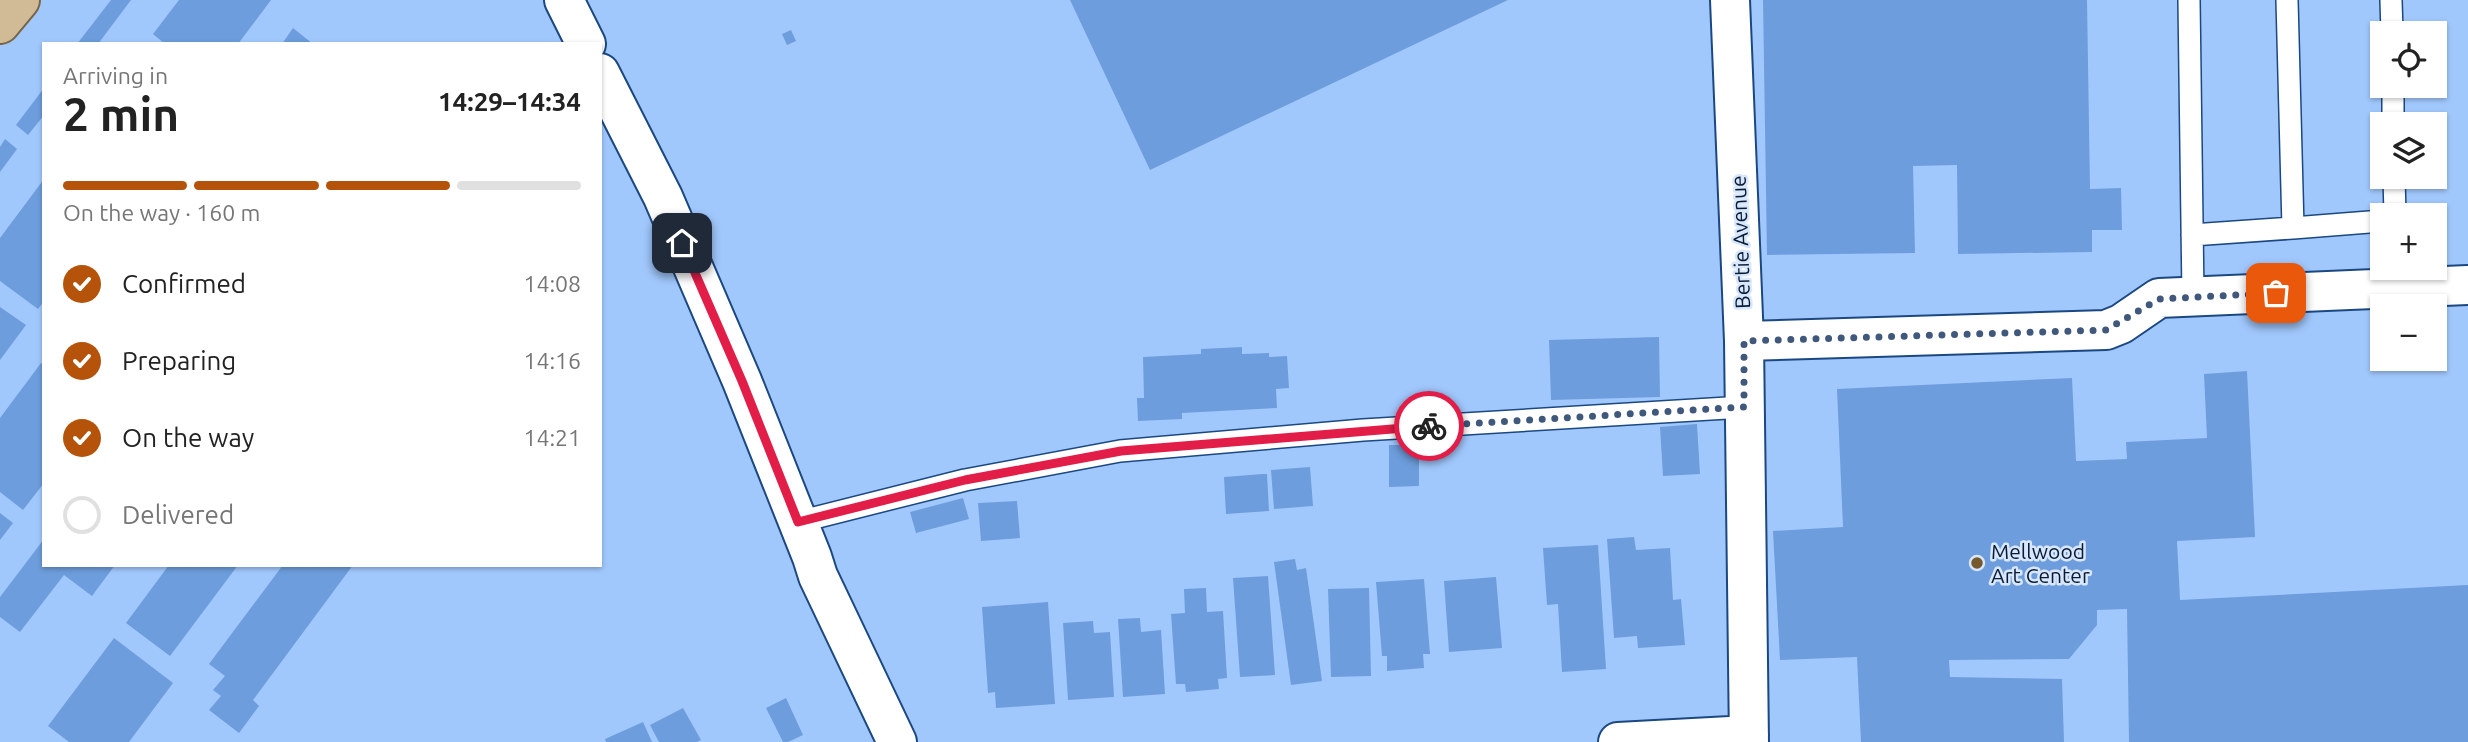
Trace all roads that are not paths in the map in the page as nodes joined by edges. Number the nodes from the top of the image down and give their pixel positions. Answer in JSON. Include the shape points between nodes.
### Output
{"nodes":[{"id":1,"x":20,"y":0,"type":"edge"},
{"id":2,"x":564,"y":0,"type":"edge"},
{"id":3,"x":1730,"y":0,"type":"edge"},
{"id":4,"x":2189,"y":0,"type":"edge"},
{"id":5,"x":2287,"y":0,"type":"edge"},
{"id":6,"x":2391,"y":0,"type":"edge"},
{"id":7,"x":2392,"y":21,"type":"edge"},
{"id":8,"x":0,"y":24,"type":"edge"},
{"id":9,"x":585,"y":42,"type":"edge"},
{"id":10,"x":602,"y":77,"type":"edge"},
{"id":11,"x":2370,"y":222,"type":"edge"},
{"id":12,"x":2293,"y":228,"type":"junction"},
{"id":13,"x":2192,"y":235,"type":"junction"},
{"id":14,"x":2468,"y":285,"type":"edge"},
{"id":15,"x":2193,"y":297,"type":"junction"},
{"id":16,"x":1744,"y":341,"type":"junction"},
{"id":17,"x":1744,"y":407,"type":"junction"},
{"id":18,"x":798,"y":522,"type":"junction"},
{"id":19,"x":1749,"y":739,"type":"edge"},
{"id":20,"x":897,"y":742,"type":"edge"},
{"id":21,"x":1618,"y":742,"type":"edge"}],
"edges":[{"from":1,"to":8,"type":"main road"},
{"from":2,"to":9,"type":"street"},
{"from":3,"to":16,"type":"street","name":"Bertie Avenue"},
{"from":4,"to":13,"type":"lane"},
{"from":5,"to":12,"type":"lane"},
{"from":6,"to":7,"type":"lane"},
{"from":10,"to":18,"type":"street","via":[[663,197]]},
{"from":11,"to":12,"type":"lane"},
{"from":12,"to":13,"type":"lane"},
{"from":13,"to":15,"type":"lane"},
{"from":14,"to":15,"type":"street"},
{"from":15,"to":16,"type":"street","via":[[2159,299],[2106,330]]},
{"from":16,"to":17,"type":"street","name":"Bertie Avenue"},
{"from":17,"to":18,"type":"lane","via":[[1363,430],[1121,451],[965,480]]},
{"from":17,"to":19,"type":"street","name":"Bertie Avenue"},
{"from":18,"to":20,"type":"street","via":[[818,576]]},
{"from":19,"to":21,"type":"street"}]}
